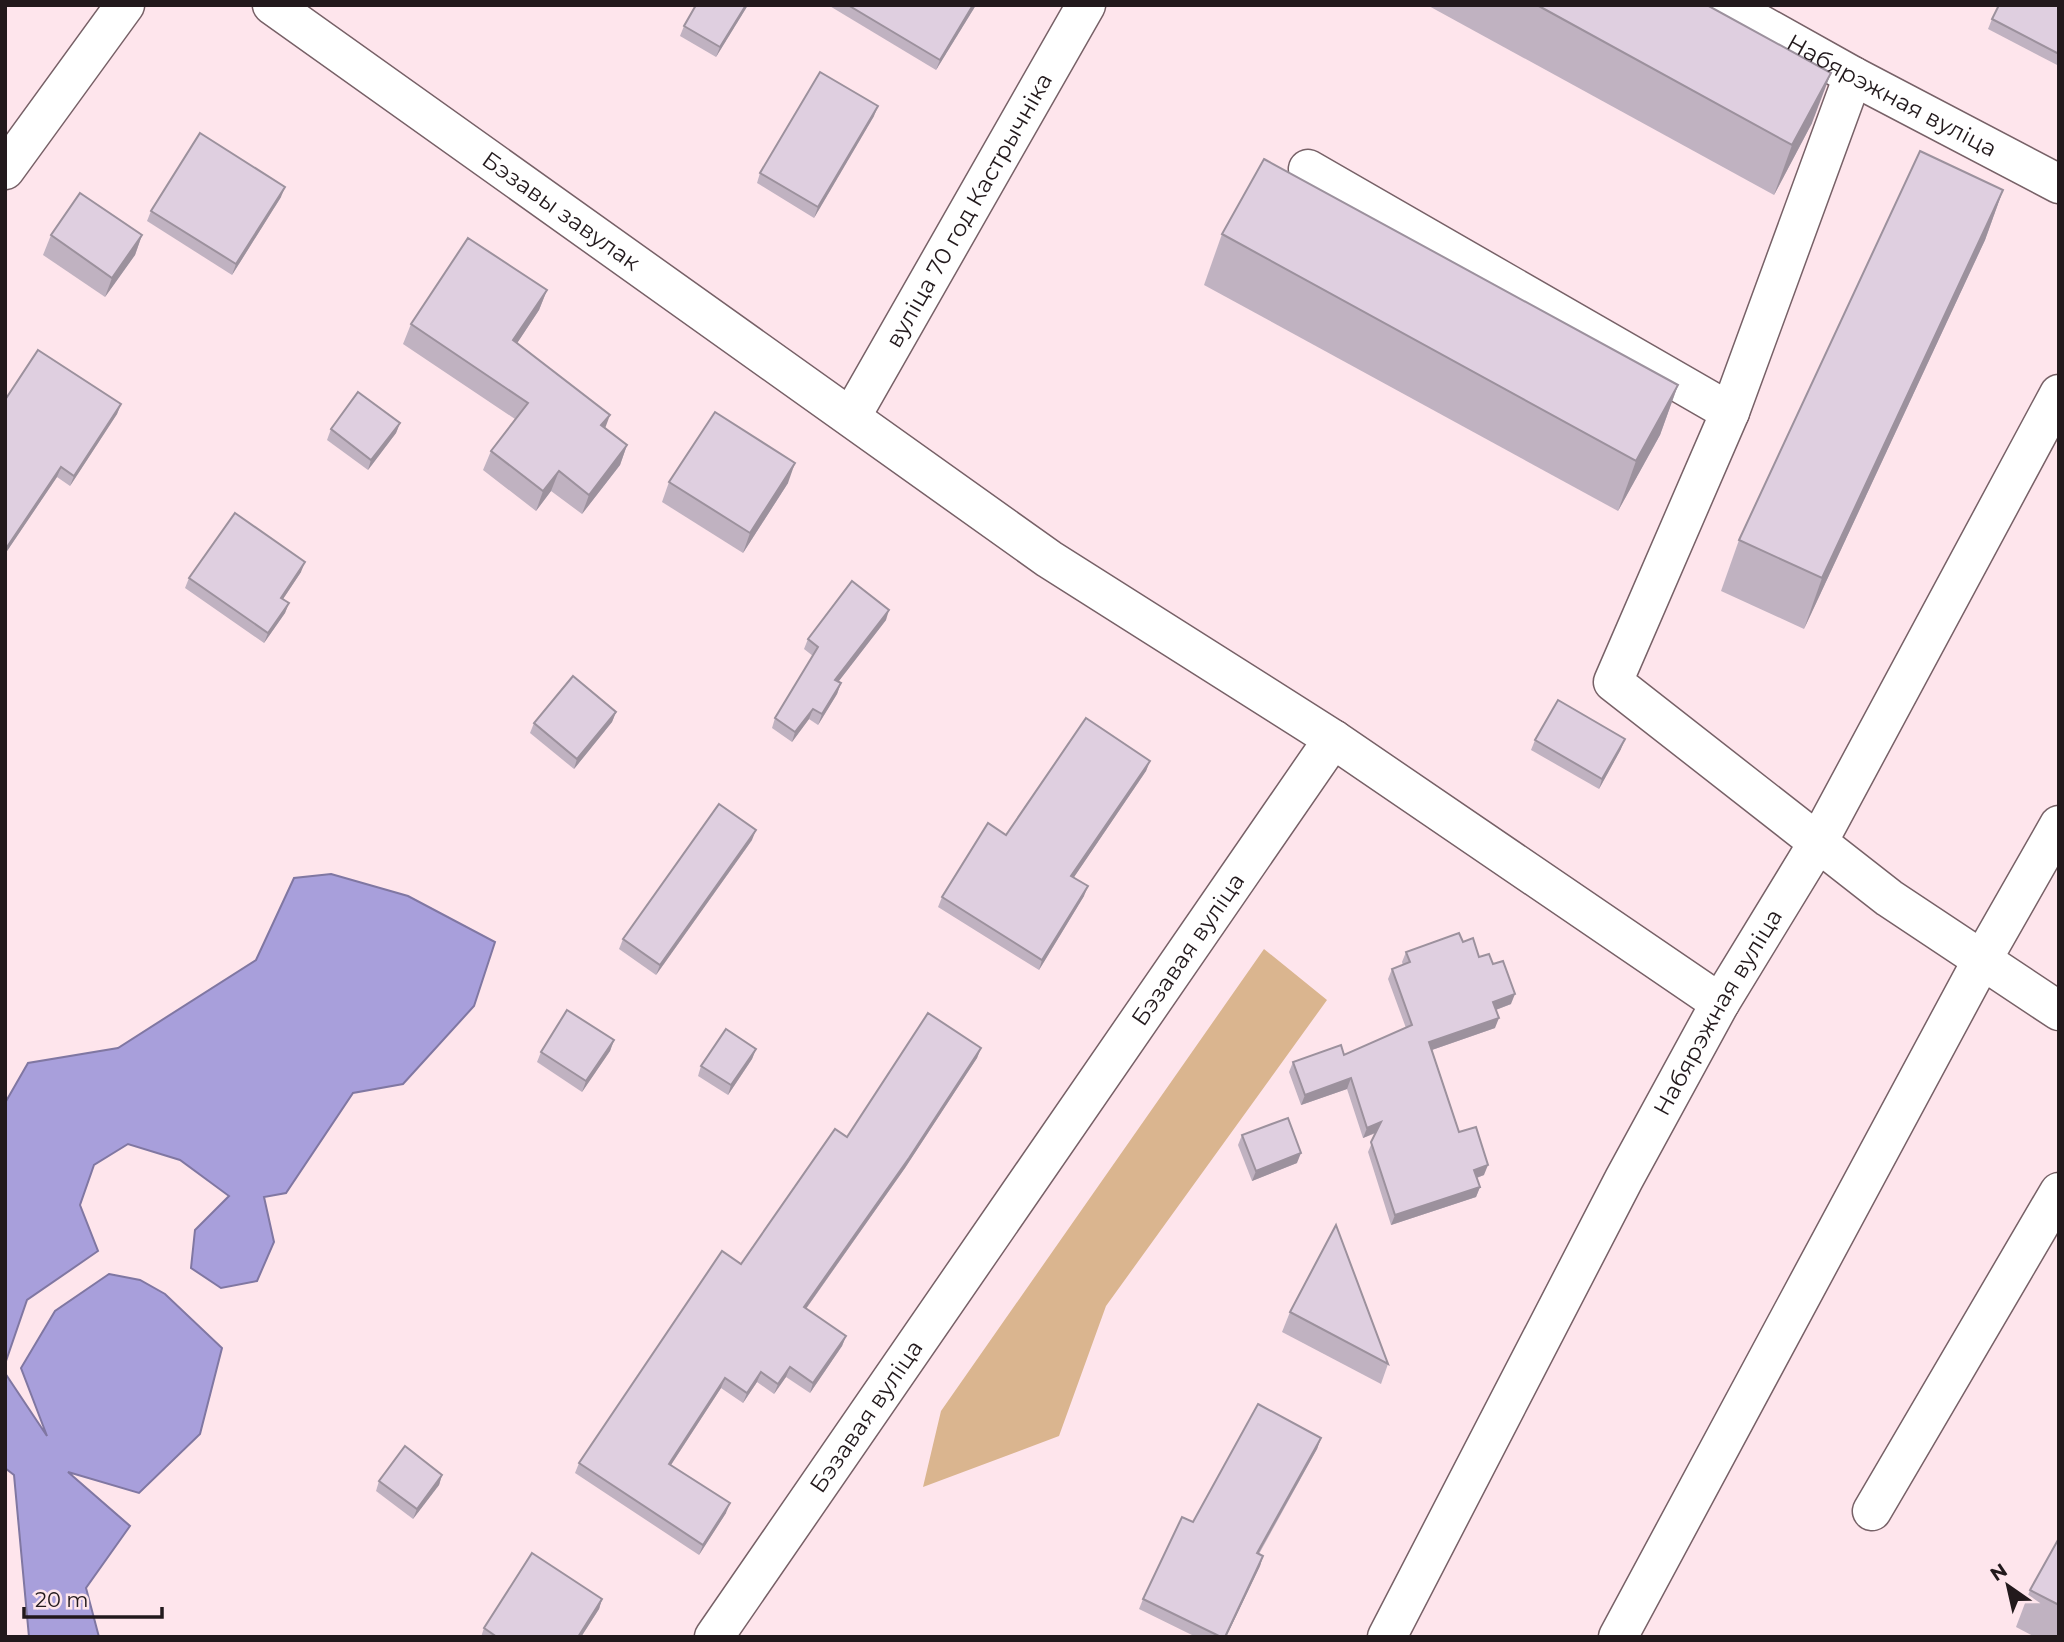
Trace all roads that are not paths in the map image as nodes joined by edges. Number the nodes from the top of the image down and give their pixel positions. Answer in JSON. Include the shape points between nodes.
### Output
{"nodes":[{"id":1,"x":125,"y":5,"type":"edge"},
{"id":2,"x":272,"y":5,"type":"edge"},
{"id":3,"x":1086,"y":5,"type":"edge"},
{"id":4,"x":1726,"y":5,"type":"edge"},
{"id":5,"x":1853,"y":76,"type":"junction"},
{"id":6,"x":1308,"y":169,"type":"dead end"},
{"id":7,"x":5,"y":170,"type":"edge"},
{"id":8,"x":2059,"y":184,"type":"edge"},
{"id":9,"x":2059,"y":394,"type":"edge"},
{"id":10,"x":1730,"y":412,"type":"junction"},
{"id":11,"x":851,"y":417,"type":"junction"},
{"id":12,"x":1333,"y":739,"type":"junction"},
{"id":13,"x":2059,"y":825,"type":"edge"},
{"id":14,"x":1817,"y":844,"type":"junction"},
{"id":15,"x":1982,"y":960,"type":"junction"},
{"id":16,"x":1720,"y":1003,"type":"junction"},
{"id":17,"x":2059,"y":1011,"type":"edge"},
{"id":18,"x":2059,"y":1192,"type":"edge"},
{"id":19,"x":1872,"y":1511,"type":"dead end"},
{"id":20,"x":714,"y":1637,"type":"edge"},
{"id":21,"x":1387,"y":1637,"type":"edge"},
{"id":22,"x":1618,"y":1637,"type":"edge"}],
"edges":[{"from":1,"to":7,"type":"street"},
{"from":2,"to":11,"type":"street","name":"Бэзавы завулак"},
{"from":3,"to":11,"type":"street","name":"вуліца 70 год Кастрычніка"},
{"from":4,"to":5,"type":"street","name":"Набярэжная вуліца"},
{"from":5,"to":8,"type":"street","name":"Набярэжная вуліца"},
{"from":5,"to":10,"type":"street"},
{"from":6,"to":10,"type":"street"},
{"from":9,"to":14,"type":"street","name":"Набярэжная вуліца"},
{"from":10,"to":14,"type":"street","via":[[1613,682]]},
{"from":11,"to":12,"type":"street","via":[[1049,559]]},
{"from":12,"to":16,"type":"street"},
{"from":12,"to":20,"type":"street","name":"Бэзавая вуліца"},
{"from":13,"to":15,"type":"street"},
{"from":14,"to":15,"type":"street"},
{"from":14,"to":16,"type":"street","name":"Набярэжная вуліца"},
{"from":15,"to":17,"type":"street"},
{"from":15,"to":22,"type":"street"},
{"from":16,"to":21,"type":"street","name":"Набярэжная вуліца"},
{"from":18,"to":19,"type":"street"}]}
